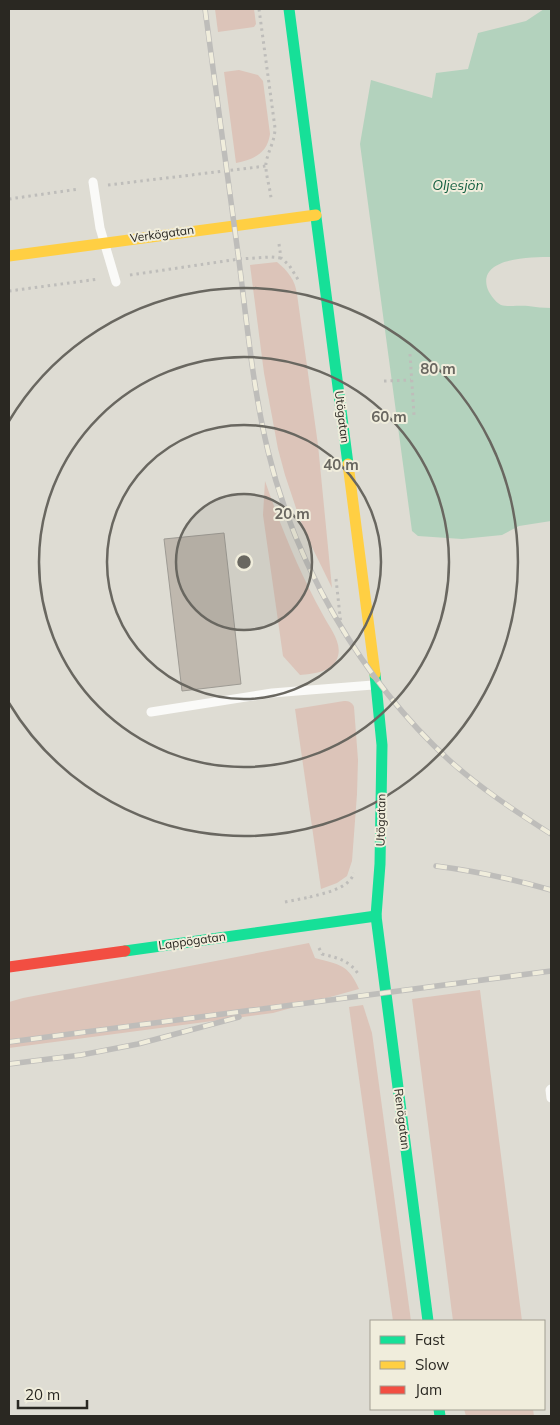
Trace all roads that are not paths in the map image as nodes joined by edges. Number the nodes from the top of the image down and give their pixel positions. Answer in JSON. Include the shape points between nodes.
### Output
{"nodes":[{"id":1,"x":289,"y":9,"type":"edge"},
{"id":2,"x":94,"y":185,"type":"road end"},
{"id":3,"x":316,"y":215,"type":"junction"},
{"id":4,"x":104,"y":242,"type":"junction"},
{"id":5,"x":9,"y":256,"type":"edge"},
{"id":6,"x":115,"y":280,"type":"road end"},
{"id":7,"x":376,"y":685,"type":"junction"},
{"id":8,"x":150,"y":712,"type":"dead end"},
{"id":9,"x":376,"y":916,"type":"junction"},
{"id":10,"x":9,"y":967,"type":"edge"},
{"id":11,"x":551,"y":1090,"type":"edge"},
{"id":12,"x":551,"y":1098,"type":"edge"},
{"id":13,"x":428,"y":1320,"type":"edge"}],
"edges":[{"from":1,"to":3,"type":"street","name":"Utögatan"},
{"from":2,"to":4,"type":"lane"},
{"from":3,"to":4,"type":"street","name":"Verkögatan"},
{"from":3,"to":7,"type":"street","name":"Utögatan"},
{"from":4,"to":5,"type":"street","name":"Verkögatan"},
{"from":4,"to":6,"type":"lane"},
{"from":7,"to":8,"type":"lane","via":[[272,693]]},
{"from":7,"to":9,"type":"street","name":"Utögatan","via":[[382,745]]},
{"from":9,"to":10,"type":"street","name":"Lappögatan"},
{"from":9,"to":13,"type":"street","name":"Renögatan"},
{"from":11,"to":12,"type":"lane"}]}
